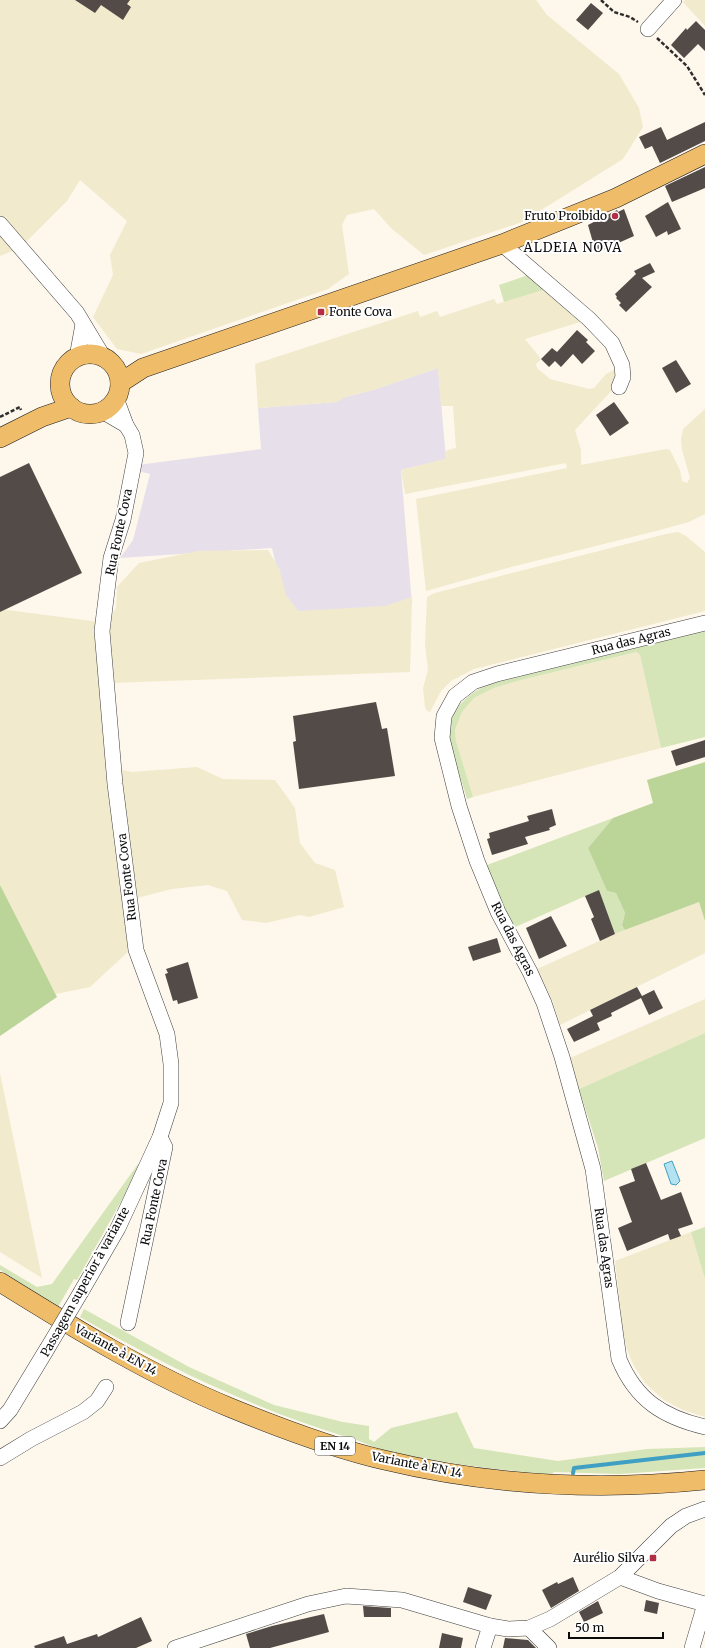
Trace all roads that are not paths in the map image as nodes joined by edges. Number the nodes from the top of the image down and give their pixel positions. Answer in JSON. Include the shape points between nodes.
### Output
{"nodes":[{"id":1,"x":674,"y":0,"type":"edge"},
{"id":2,"x":648,"y":29,"type":"road end"},
{"id":3,"x":705,"y":154,"type":"edge"},
{"id":4,"x":0,"y":224,"type":"edge"},
{"id":5,"x":502,"y":244,"type":"junction"},
{"id":6,"x":83,"y":324,"type":"junction"},
{"id":7,"x":77,"y":357,"type":"junction"},
{"id":8,"x":108,"y":361,"type":"junction"},
{"id":9,"x":143,"y":368,"type":"junction"},
{"id":10,"x":619,"y":387,"type":"dead end"},
{"id":11,"x":60,"y":389,"type":"junction"},
{"id":12,"x":118,"y":390,"type":"junction"},
{"id":13,"x":70,"y":407,"type":"junction"},
{"id":14,"x":102,"y":411,"type":"junction"},
{"id":15,"x":42,"y":417,"type":"junction"},
{"id":16,"x":126,"y":425,"type":"junction"},
{"id":17,"x":0,"y":438,"type":"edge"},
{"id":18,"x":705,"y":623,"type":"edge"},
{"id":19,"x":160,"y":1137,"type":"junction"},
{"id":20,"x":0,"y":1282,"type":"edge"},
{"id":21,"x":128,"y":1322,"type":"dead end"},
{"id":22,"x":106,"y":1387,"type":"dead end"},
{"id":23,"x":0,"y":1421,"type":"edge"},
{"id":24,"x":705,"y":1427,"type":"edge"},
{"id":25,"x":0,"y":1458,"type":"edge"},
{"id":26,"x":705,"y":1480,"type":"edge"},
{"id":27,"x":705,"y":1509,"type":"edge"},
{"id":28,"x":620,"y":1577,"type":"junction"},
{"id":29,"x":705,"y":1604,"type":"edge"},
{"id":30,"x":490,"y":1626,"type":"junction"},
{"id":31,"x":529,"y":1628,"type":"junction"},
{"id":32,"x":175,"y":1648,"type":"edge"},
{"id":33,"x":483,"y":1648,"type":"edge"},
{"id":34,"x":549,"y":1648,"type":"edge"},
{"id":35,"x":692,"y":1648,"type":"edge"}],
"edges":[{"from":1,"to":2,"type":"street"},
{"from":3,"to":5,"type":"main road","via":[[616,198]]},
{"from":4,"to":6,"type":"street","via":[[78,313]]},
{"from":5,"to":9,"type":"main road"},
{"from":5,"to":10,"type":"street","via":[[609,338],[622,365],[623,377]]},
{"from":6,"to":7,"type":"street"},
{"from":6,"to":8,"type":"street"},
{"from":7,"to":8,"type":"main road","via":[[96,354]]},
{"from":7,"to":11,"type":"main road","via":[[63,370]]},
{"from":8,"to":9,"type":"main road"},
{"from":8,"to":12,"type":"main road","via":[[118,376]]},
{"from":9,"to":12,"type":"main road"},
{"from":11,"to":13,"type":"main road"},
{"from":11,"to":15,"type":"main road"},
{"from":12,"to":14,"type":"main road","via":[[110,406]]},
{"from":12,"to":16,"type":"street","name":"Rua Fonte Cova"},
{"from":13,"to":14,"type":"main road","via":[[85,413]]},
{"from":13,"to":15,"type":"main road"},
{"from":14,"to":16,"type":"street"},
{"from":15,"to":17,"type":"main road"},
{"from":16,"to":19,"type":"street","name":"Rua Fonte Cova","via":[[132,435],[136,453],[123,520],[111,558],[102,631],[115,784],[136,950],[167,1034],[171,1064],[171,1104]]},
{"from":18,"to":24,"type":"street","name":"Rua das Agras","via":[[473,682],[455,696],[444,716],[442,738],[459,806],[477,861],[498,912],[544,1003],[562,1057],[593,1170],[620,1359],[630,1382],[656,1408],[675,1419]]},
{"from":19,"to":21,"type":"street","name":"Rua Fonte Cova","via":[[165,1147]]},
{"from":19,"to":23,"type":"street","name":"Passagem superior à variante","bridge":true,"via":[[118,1228],[17,1400]]},
{"from":20,"to":26,"type":"main road","name":"Variante à EN 14","number":"EN 14","via":[[99,1341],[192,1390],[308,1438],[384,1460],[464,1475],[562,1484],[623,1485]]},
{"from":22,"to":25,"type":"street","via":[[98,1401],[83,1412]]},
{"from":27,"to":28,"type":"street","via":[[686,1516],[671,1526]]},
{"from":28,"to":29,"type":"street"},
{"from":28,"to":31,"type":"street"},
{"from":29,"to":35,"type":"street"},
{"from":30,"to":31,"type":"street","via":[[508,1629]]},
{"from":30,"to":32,"type":"street","via":[[402,1600],[346,1596],[308,1604]]},
{"from":30,"to":33,"type":"street"},
{"from":31,"to":34,"type":"street"}]}
